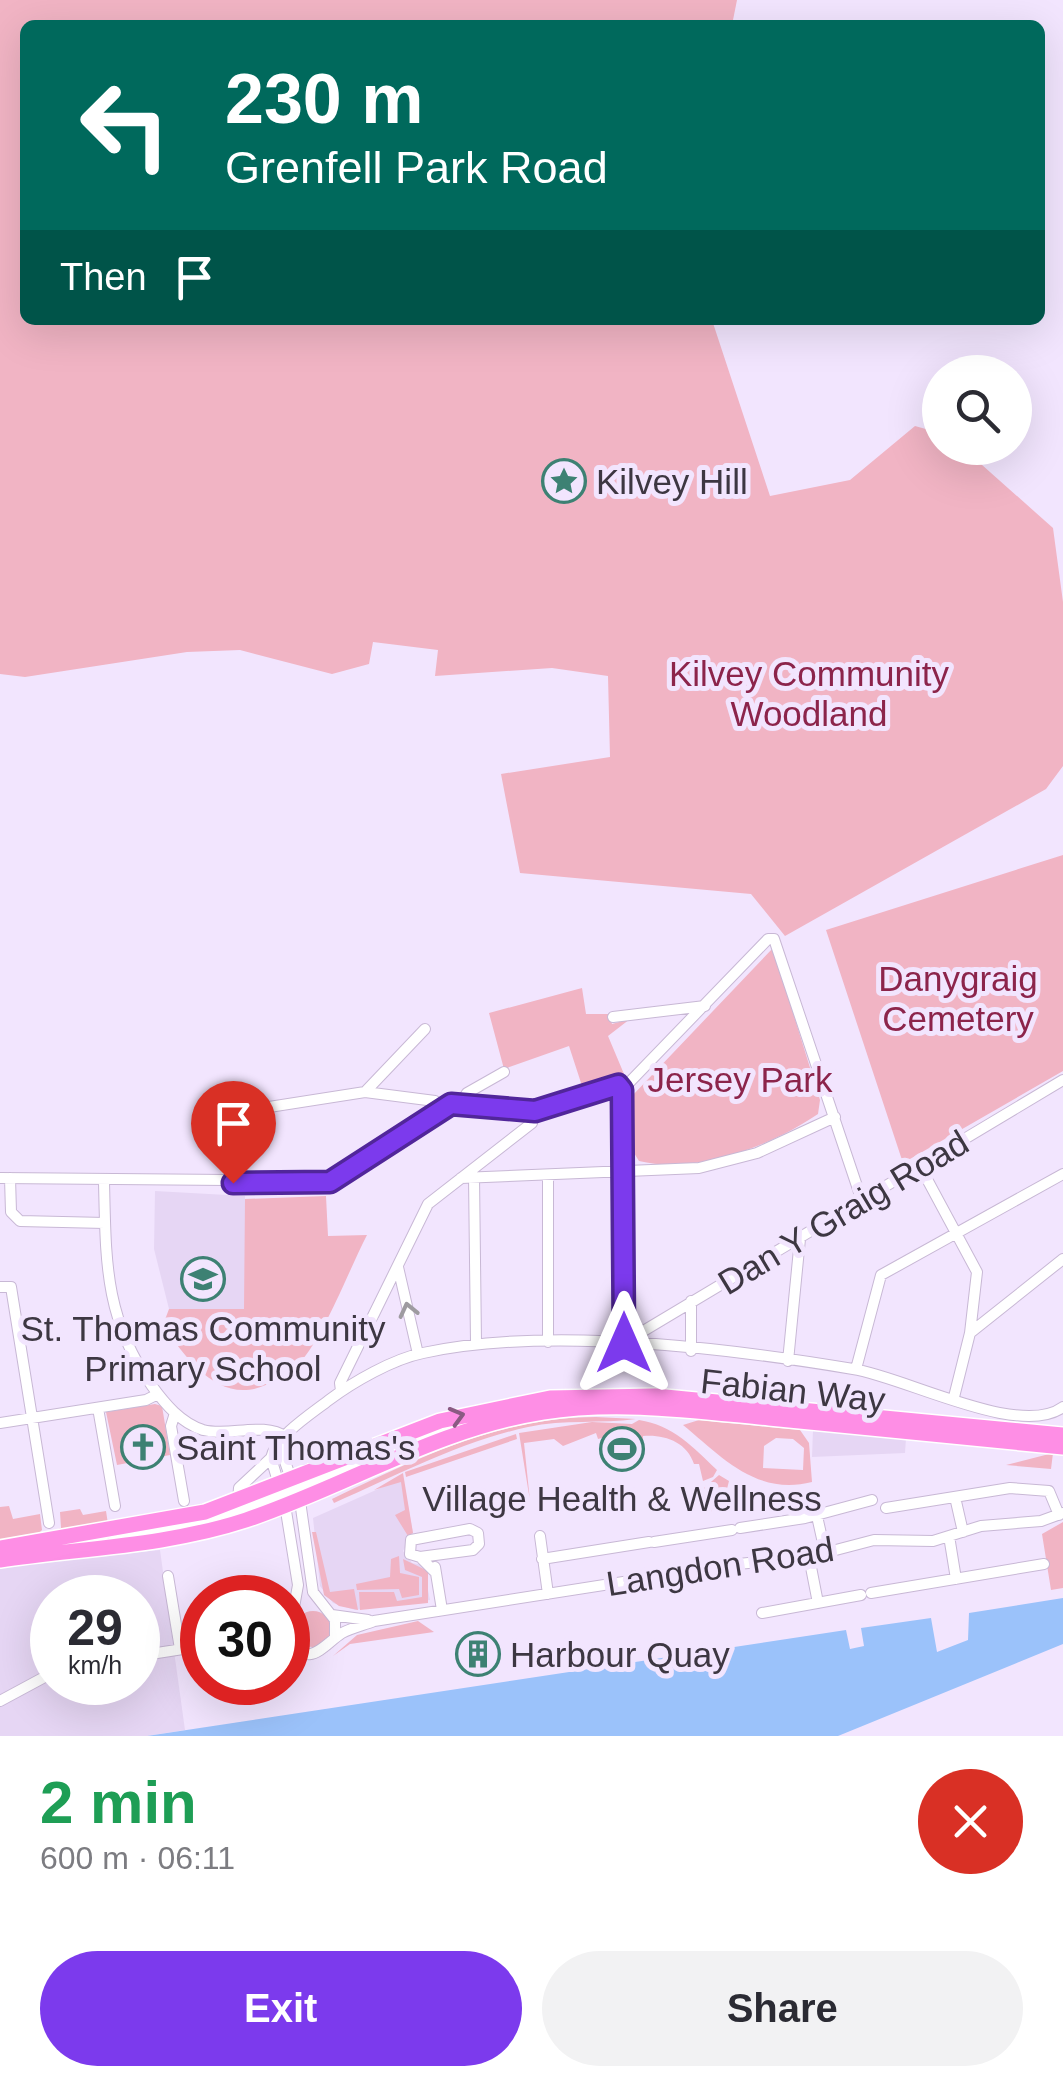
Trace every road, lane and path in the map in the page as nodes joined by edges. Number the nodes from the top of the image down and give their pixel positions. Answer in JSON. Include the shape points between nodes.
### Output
{"nodes":[{"id":1,"x":706,"y":1006,"type":"junction"},
{"id":2,"x":614,"y":1017,"type":"dead end"},
{"id":3,"x":425,"y":1030,"type":"dead end"},
{"id":4,"x":504,"y":1072,"type":"dead end"},
{"id":5,"x":1062,"y":1085,"type":"edge"},
{"id":6,"x":622,"y":1090,"type":"junction"},
{"id":7,"x":365,"y":1092,"type":"junction"},
{"id":8,"x":460,"y":1104,"type":"junction"},
{"id":9,"x":442,"y":1107,"type":"junction"},
{"id":10,"x":250,"y":1110,"type":"dead end"},
{"id":11,"x":535,"y":1111,"type":"junction"},
{"id":12,"x":834,"y":1116,"type":"junction"},
{"id":13,"x":920,"y":1168,"type":"junction"},
{"id":14,"x":624,"y":1171,"type":"junction"},
{"id":15,"x":1063,"y":1174,"type":"edge"},
{"id":16,"x":548,"y":1175,"type":"junction"},
{"id":17,"x":474,"y":1176,"type":"junction"},
{"id":18,"x":5,"y":1178,"type":"edge"},
{"id":19,"x":461,"y":1178,"type":"junction"},
{"id":20,"x":104,"y":1182,"type":"junction"},
{"id":21,"x":862,"y":1198,"type":"junction"},
{"id":22,"x":105,"y":1223,"type":"junction"},
{"id":23,"x":957,"y":1234,"type":"junction"},
{"id":24,"x":800,"y":1239,"type":"junction"},
{"id":25,"x":1063,"y":1259,"type":"edge"},
{"id":26,"x":398,"y":1266,"type":"junction"},
{"id":27,"x":4,"y":1286,"type":"edge"},
{"id":28,"x":691,"y":1301,"type":"junction"},
{"id":29,"x":970,"y":1333,"type":"junction"},
{"id":30,"x":548,"y":1342,"type":"junction"},
{"id":31,"x":476,"y":1343,"type":"junction"},
{"id":32,"x":624,"y":1343,"type":"junction"},
{"id":33,"x":692,"y":1350,"type":"junction"},
{"id":34,"x":418,"y":1354,"type":"junction"},
{"id":35,"x":788,"y":1361,"type":"junction"},
{"id":36,"x":856,"y":1369,"type":"junction"},
{"id":37,"x":341,"y":1391,"type":"junction"},
{"id":38,"x":158,"y":1394,"type":"junction"},
{"id":39,"x":954,"y":1398,"type":"junction"},
{"id":40,"x":1063,"y":1407,"type":"edge"},
{"id":41,"x":98,"y":1408,"type":"junction"},
{"id":42,"x":175,"y":1413,"type":"junction"},
{"id":43,"x":31,"y":1418,"type":"junction"},
{"id":44,"x":0,"y":1424,"type":"edge"},
{"id":45,"x":1063,"y":1436,"type":"edge"},
{"id":46,"x":282,"y":1441,"type":"junction"},
{"id":47,"x":1063,"y":1446,"type":"edge"},
{"id":48,"x":271,"y":1458,"type":"junction"},
{"id":49,"x":288,"y":1492,"type":"junction"},
{"id":50,"x":955,"y":1497,"type":"junction"},
{"id":51,"x":872,"y":1500,"type":"dead end"},
{"id":52,"x":184,"y":1501,"type":"dead end"},
{"id":53,"x":238,"y":1502,"type":"junction"},
{"id":54,"x":115,"y":1506,"type":"dead end"},
{"id":55,"x":886,"y":1508,"type":"dead end"},
{"id":56,"x":1061,"y":1514,"type":"edge"},
{"id":57,"x":817,"y":1516,"type":"junction"},
{"id":58,"x":50,"y":1523,"type":"dead end"},
{"id":59,"x":964,"y":1532,"type":"junction"},
{"id":60,"x":100,"y":1534,"type":"junction"},
{"id":61,"x":540,"y":1536,"type":"dead end"},
{"id":62,"x":949,"y":1536,"type":"junction"},
{"id":63,"x":0,"y":1548,"type":"edge"},
{"id":64,"x":825,"y":1552,"type":"junction"},
{"id":65,"x":442,"y":1554,"type":"junction"},
{"id":66,"x":420,"y":1557,"type":"junction"},
{"id":67,"x":809,"y":1558,"type":"junction"},
{"id":68,"x":542,"y":1559,"type":"junction"},
{"id":69,"x":0,"y":1560,"type":"edge"},
{"id":70,"x":1044,"y":1564,"type":"dead end"},
{"id":71,"x":434,"y":1571,"type":"junction"},
{"id":72,"x":297,"y":1575,"type":"edge"},
{"id":73,"x":168,"y":1576,"type":"dead end"},
{"id":74,"x":956,"y":1579,"type":"junction"},
{"id":75,"x":548,"y":1594,"type":"junction"},
{"id":76,"x":818,"y":1603,"type":"junction"},
{"id":77,"x":310,"y":1606,"type":"edge"},
{"id":78,"x":321,"y":1607,"type":"junction"},
{"id":79,"x":442,"y":1610,"type":"junction"},
{"id":80,"x":762,"y":1613,"type":"dead end"},
{"id":81,"x":332,"y":1615,"type":"junction"},
{"id":82,"x":374,"y":1621,"type":"junction"},
{"id":83,"x":335,"y":1639,"type":"junction"},
{"id":84,"x":180,"y":1649,"type":"joint"},
{"id":85,"x":160,"y":1652,"type":"edge"},
{"id":86,"x":310,"y":1653,"type":"edge"},
{"id":87,"x":30,"y":1685,"type":"edge"},
{"id":88,"x":0,"y":1701,"type":"edge"}],
"edges":[{"from":1,"to":2,"type":"street"},
{"from":1,"to":6,"type":"street"},
{"from":1,"to":12,"type":"street","via":[[774,939]]},
{"from":3,"to":7,"type":"street"},
{"from":4,"to":8,"type":"street"},
{"from":5,"to":13,"type":"street","name":"Dan Y Graig Road"},
{"from":6,"to":11,"type":"street","via":[[610,1086]]},
{"from":6,"to":14,"type":"street"},
{"from":7,"to":9,"type":"street"},
{"from":7,"to":10,"type":"street"},
{"from":8,"to":9,"type":"street"},
{"from":8,"to":11,"type":"street"},
{"from":9,"to":20,"type":"street","via":[[330,1182]]},
{"from":11,"to":19,"type":"street","via":[[532,1122]]},
{"from":12,"to":14,"type":"street","via":[[780,1144],[719,1164]]},
{"from":12,"to":21,"type":"street"},
{"from":13,"to":21,"type":"street","name":"Dan Y Graig Road"},
{"from":13,"to":23,"type":"street"},
{"from":14,"to":16,"type":"street"},
{"from":14,"to":32,"type":"street"},
{"from":15,"to":23,"type":"street"},
{"from":16,"to":17,"type":"street"},
{"from":16,"to":30,"type":"street"},
{"from":17,"to":19,"type":"street"},
{"from":17,"to":31,"type":"street"},
{"from":18,"to":20,"type":"street"},
{"from":18,"to":22,"type":"street","via":[[11,1212],[20,1221]]},
{"from":19,"to":26,"type":"street","via":[[428,1204]]},
{"from":20,"to":22,"type":"street"},
{"from":21,"to":24,"type":"street","name":"Dan Y Graig Road"},
{"from":22,"to":38,"type":"street","via":[[109,1292],[130,1349]]},
{"from":23,"to":29,"type":"street","via":[[977,1272]]},
{"from":23,"to":36,"type":"street","via":[[881,1275]]},
{"from":24,"to":28,"type":"street","name":"Dan Y Graig Road"},
{"from":24,"to":35,"type":"street"},
{"from":25,"to":29,"type":"street"},
{"from":34,"to":26,"type":"street","one_way":true},
{"from":26,"to":37,"type":"street"},
{"from":27,"to":43,"type":"street"},
{"from":28,"to":32,"type":"street","name":"Dan Y Graig Road"},
{"from":28,"to":33,"type":"street"},
{"from":29,"to":39,"type":"street"},
{"from":30,"to":31,"type":"street"},
{"from":30,"to":32,"type":"street"},
{"from":31,"to":34,"type":"street"},
{"from":32,"to":33,"type":"street"},
{"from":33,"to":35,"type":"street"},
{"from":34,"to":37,"type":"street"},
{"from":35,"to":36,"type":"street"},
{"from":36,"to":39,"type":"street"},
{"from":37,"to":46,"type":"street"},
{"from":38,"to":41,"type":"street"},
{"from":38,"to":42,"type":"street"},
{"from":39,"to":40,"type":"street","via":[[1025,1419]]},
{"from":41,"to":43,"type":"street"},
{"from":41,"to":54,"type":"street"},
{"from":42,"to":46,"type":"street","via":[[200,1429],[270,1430]]},
{"from":42,"to":52,"type":"street","via":[[171,1426]]},
{"from":43,"to":44,"type":"street"},
{"from":43,"to":58,"type":"street"},
{"from":49,"to":45,"type":"highway","name":"Fabian Way","one_way":true,"via":[[449,1418],[583,1396],[655,1396]]},
{"from":46,"to":48,"type":"street"},
{"from":46,"to":49,"type":"street"},
{"from":47,"to":49,"type":"highway","name":"Fabian Way","via":[[667,1408],[600,1408],[496,1421]]},
{"from":48,"to":49,"type":"street"},
{"from":48,"to":53,"type":"street","via":[[239,1488]]},
{"from":49,"to":53,"type":"highway","name":"Fabian Way"},
{"from":49,"to":60,"type":"street","via":[[158,1533]]},
{"from":49,"to":69,"type":"highway","name":"Fabian Way","via":[[174,1539]]},
{"from":49,"to":72,"type":"street"},
{"from":49,"to":78,"type":"street"},
{"from":50,"to":55,"type":"street"},
{"from":50,"to":56,"type":"street","via":[[1042,1488]]},
{"from":50,"to":59,"type":"street"},
{"from":51,"to":57,"type":"street"},
{"from":53,"to":60,"type":"highway","name":"Fabian Way"},
{"from":56,"to":59,"type":"street","name":"Langdon Road"},
{"from":57,"to":64,"type":"street"},
{"from":57,"to":68,"type":"street"},
{"from":59,"to":62,"type":"street","name":"Langdon Road"},
{"from":60,"to":63,"type":"highway","name":"Fabian Way"},
{"from":61,"to":68,"type":"street"},
{"from":62,"to":64,"type":"street","name":"Langdon Road","via":[[874,1540]]},
{"from":62,"to":74,"type":"street"},
{"from":64,"to":67,"type":"street","name":"Langdon Road"},
{"from":65,"to":66,"type":"street"},
{"from":65,"to":66,"type":"street","via":[[477,1548],[478,1533],[414,1538],[408,1549]]},
{"from":65,"to":71,"type":"street"},
{"from":66,"to":71,"type":"street"},
{"from":67,"to":75,"type":"street","name":"Langdon Road"},
{"from":67,"to":76,"type":"street"},
{"from":68,"to":75,"type":"street"},
{"from":70,"to":74,"type":"street"},
{"from":71,"to":79,"type":"street"},
{"from":73,"to":84,"type":"street"},
{"from":74,"to":76,"type":"street"},
{"from":75,"to":79,"type":"street","name":"Langdon Road"},
{"from":76,"to":80,"type":"street"},
{"from":77,"to":78,"type":"street"},
{"from":78,"to":81,"type":"street"},
{"from":79,"to":82,"type":"street","name":"Langdon Road"},
{"from":81,"to":82,"type":"street","name":"Langdon Road"},
{"from":81,"to":83,"type":"street"},
{"from":82,"to":83,"type":"street","name":"Langdon Road"},
{"from":83,"to":86,"type":"street"},
{"from":84,"to":85,"type":"street"},
{"from":87,"to":88,"type":"street"}]}
